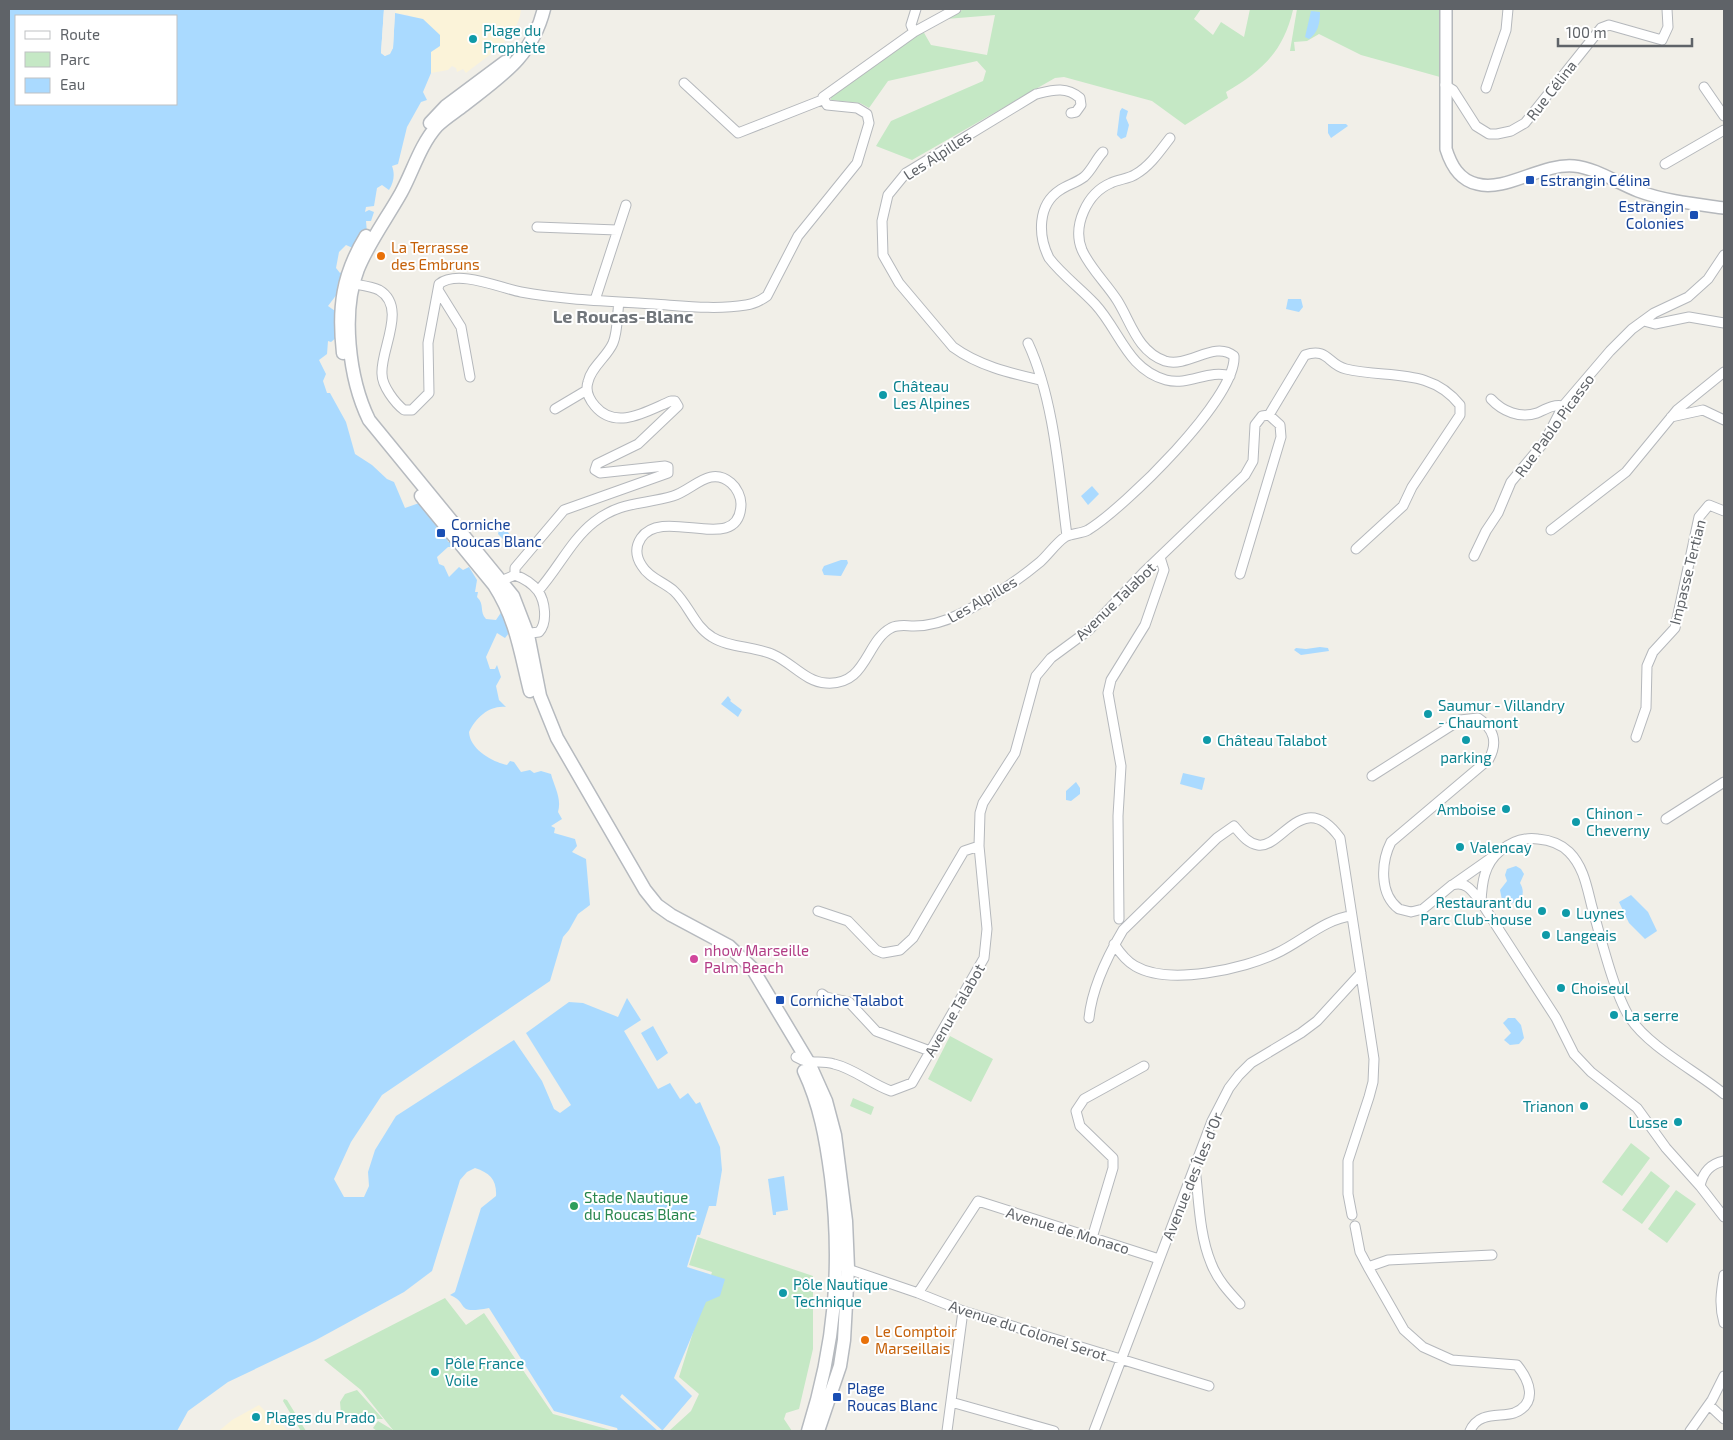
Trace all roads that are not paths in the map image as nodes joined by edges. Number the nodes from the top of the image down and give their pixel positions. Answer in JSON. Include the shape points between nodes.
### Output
{"nodes":[{"id":1,"x":536,"y":9,"type":"edge"},
{"id":2,"x":544,"y":9,"type":"edge"},
{"id":3,"x":916,"y":9,"type":"edge"},
{"id":4,"x":956,"y":9,"type":"edge"},
{"id":5,"x":1446,"y":9,"type":"edge"},
{"id":6,"x":1508,"y":9,"type":"edge"},
{"id":7,"x":1667,"y":9,"type":"edge"},
{"id":8,"x":914,"y":32,"type":"junction"},
{"id":9,"x":684,"y":82,"type":"dead end"},
{"id":10,"x":1446,"y":85,"type":"junction"},
{"id":11,"x":1704,"y":87,"type":"dead end"},
{"id":12,"x":1486,"y":88,"type":"dead end"},
{"id":13,"x":822,"y":100,"type":"junction"},
{"id":14,"x":1070,"y":113,"type":"dead end"},
{"id":15,"x":1724,"y":116,"type":"edge"},
{"id":16,"x":1724,"y":130,"type":"edge"},
{"id":17,"x":1170,"y":138,"type":"dead end"},
{"id":18,"x":1103,"y":152,"type":"dead end"},
{"id":19,"x":1665,"y":164,"type":"dead end"},
{"id":20,"x":626,"y":205,"type":"dead end"},
{"id":21,"x":1724,"y":208,"type":"edge"},
{"id":22,"x":537,"y":227,"type":"dead end"},
{"id":23,"x":617,"y":230,"type":"junction"},
{"id":24,"x":1724,"y":255,"type":"edge"},
{"id":25,"x":349,"y":283,"type":"junction"},
{"id":26,"x":438,"y":290,"type":"junction"},
{"id":27,"x":595,"y":300,"type":"junction"},
{"id":28,"x":618,"y":302,"type":"junction"},
{"id":29,"x":1644,"y":321,"type":"junction"},
{"id":30,"x":1724,"y":323,"type":"edge"},
{"id":31,"x":1028,"y":343,"type":"dead end"},
{"id":32,"x":1724,"y":372,"type":"edge"},
{"id":33,"x":1230,"y":376,"type":"junction"},
{"id":34,"x":470,"y":378,"type":"dead end"},
{"id":35,"x":1040,"y":380,"type":"junction"},
{"id":36,"x":586,"y":390,"type":"junction"},
{"id":37,"x":1490,"y":399,"type":"dead end"},
{"id":38,"x":1563,"y":406,"type":"junction"},
{"id":39,"x":555,"y":408,"type":"dead end"},
{"id":40,"x":1269,"y":414,"type":"junction"},
{"id":41,"x":1672,"y":417,"type":"junction"},
{"id":42,"x":1724,"y":420,"type":"edge"},
{"id":43,"x":1724,"y":511,"type":"edge"},
{"id":44,"x":1551,"y":530,"type":"dead end"},
{"id":45,"x":1067,"y":536,"type":"junction"},
{"id":46,"x":1356,"y":549,"type":"dead end"},
{"id":47,"x":1474,"y":556,"type":"dead end"},
{"id":48,"x":1160,"y":557,"type":"junction"},
{"id":49,"x":1143,"y":573,"type":"junction"},
{"id":50,"x":1240,"y":574,"type":"dead end"},
{"id":51,"x":515,"y":575,"type":"junction"},
{"id":52,"x":498,"y":582,"type":"junction"},
{"id":53,"x":1157,"y":584,"type":"junction"},
{"id":54,"x":538,"y":591,"type":"junction"},
{"id":55,"x":522,"y":636,"type":"junction"},
{"id":56,"x":1636,"y":737,"type":"dead end"},
{"id":57,"x":1372,"y":776,"type":"dead end"},
{"id":58,"x":1724,"y":782,"type":"edge"},
{"id":59,"x":1666,"y":819,"type":"dead end"},
{"id":60,"x":979,"y":846,"type":"junction"},
{"id":61,"x":1495,"y":856,"type":"junction"},
{"id":62,"x":1452,"y":886,"type":"junction"},
{"id":63,"x":1480,"y":902,"type":"junction"},
{"id":64,"x":818,"y":912,"type":"dead end"},
{"id":65,"x":1352,"y":916,"type":"junction"},
{"id":66,"x":1119,"y":919,"type":"dead end"},
{"id":67,"x":1114,"y":944,"type":"junction"},
{"id":68,"x":1361,"y":973,"type":"junction"},
{"id":69,"x":822,"y":994,"type":"dead end"},
{"id":70,"x":1089,"y":1018,"type":"dead end"},
{"id":71,"x":930,"y":1051,"type":"junction"},
{"id":72,"x":796,"y":1057,"type":"junction"},
{"id":73,"x":809,"y":1063,"type":"junction"},
{"id":74,"x":1144,"y":1066,"type":"dead end"},
{"id":75,"x":1724,"y":1094,"type":"edge"},
{"id":76,"x":1724,"y":1161,"type":"edge"},
{"id":77,"x":1195,"y":1166,"type":"junction"},
{"id":78,"x":1700,"y":1186,"type":"junction"},
{"id":79,"x":1352,"y":1215,"type":"dead end"},
{"id":80,"x":1724,"y":1217,"type":"edge"},
{"id":81,"x":1355,"y":1226,"type":"dead end"},
{"id":82,"x":1092,"y":1238,"type":"junction"},
{"id":83,"x":1492,"y":1255,"type":"dead end"},
{"id":84,"x":1159,"y":1259,"type":"junction"},
{"id":85,"x":1368,"y":1267,"type":"junction"},
{"id":86,"x":842,"y":1268,"type":"junction"},
{"id":87,"x":1724,"y":1275,"type":"edge"},
{"id":88,"x":918,"y":1293,"type":"junction"},
{"id":89,"x":1240,"y":1304,"type":"dead end"},
{"id":90,"x":963,"y":1311,"type":"junction"},
{"id":91,"x":1724,"y":1323,"type":"edge"},
{"id":92,"x":1121,"y":1359,"type":"junction"},
{"id":93,"x":1724,"y":1376,"type":"edge"},
{"id":94,"x":1210,"y":1386,"type":"dead end"},
{"id":95,"x":951,"y":1402,"type":"junction"},
{"id":96,"x":1709,"y":1405,"type":"junction"},
{"id":97,"x":1724,"y":1419,"type":"edge"},
{"id":98,"x":808,"y":1431,"type":"edge"},
{"id":99,"x":818,"y":1431,"type":"edge"},
{"id":100,"x":947,"y":1431,"type":"edge"},
{"id":101,"x":1054,"y":1431,"type":"edge"},
{"id":102,"x":1094,"y":1431,"type":"edge"},
{"id":103,"x":1470,"y":1431,"type":"edge"},
{"id":104,"x":1690,"y":1431,"type":"edge"}],
"edges":[{"from":1,"to":25,"type":"main road","via":[[527,34],[511,57],[446,106],[423,131],[388,200],[358,249]]},
{"from":2,"to":25,"type":"main road","via":[[534,39],[514,66],[444,119],[430,134],[402,191]]},
{"from":3,"to":8,"type":"street","via":[[911,25]]},
{"from":4,"to":8,"type":"street"},
{"from":5,"to":10,"type":"street"},
{"from":6,"to":12,"type":"street","via":[[1506,30]]},
{"from":7,"to":10,"type":"street","name":"Rue Célina","via":[[1668,27],[1662,40],[1609,24],[1601,28],[1531,117],[1511,131],[1489,134],[1482,130]]},
{"from":8,"to":13,"type":"street"},
{"from":9,"to":13,"type":"street","via":[[738,133]]},
{"from":10,"to":21,"type":"street","via":[[1446,148],[1452,166],[1466,180],[1490,185],[1553,167],[1575,166],[1660,198]]},
{"from":11,"to":15,"type":"street"},
{"from":13,"to":28,"type":"street","via":[[827,105],[857,108],[867,114],[869,123],[861,155],[798,236],[767,296],[746,306]]},
{"from":14,"to":35,"type":"street","name":"Les Alpilles","via":[[1076,112],[1081,105],[1080,98],[1074,93],[1058,89],[1036,94],[906,173],[888,195],[882,221],[883,255],[890,271],[953,347],[988,366]]},
{"from":16,"to":19,"type":"street"},
{"from":17,"to":33,"type":"street","name":"Les Alpilles","via":[[1148,165],[1135,175],[1098,190],[1085,209],[1077,234],[1088,262],[1120,304],[1142,346],[1154,356],[1183,362],[1219,350],[1228,351],[1234,356],[1235,365]]},
{"from":18,"to":33,"type":"street","via":[[1086,175],[1062,189],[1046,207],[1041,227],[1049,258],[1096,305],[1123,347],[1142,369],[1182,382],[1215,374]]},
{"from":20,"to":23,"type":"street"},
{"from":22,"to":23,"type":"street"},
{"from":23,"to":27,"type":"street"},
{"from":24,"to":29,"type":"street","name":"Rue Pablo Picasso","via":[[1708,279],[1688,297]]},
{"from":25,"to":26,"type":"street","via":[[377,289],[389,298],[392,315],[382,374],[396,404],[404,410],[412,410],[429,393],[428,343]]},
{"from":25,"to":52,"type":"main road","via":[[353,374],[369,420]]},
{"from":26,"to":27,"type":"street","via":[[444,280],[470,279],[521,292]]},
{"from":26,"to":34,"type":"street","via":[[461,327]]},
{"from":27,"to":28,"type":"street"},
{"from":28,"to":36,"type":"street","via":[[614,343],[590,376]]},
{"from":29,"to":30,"type":"street","via":[[1655,324],[1689,317]]},
{"from":29,"to":38,"type":"street","name":"Rue Pablo Picasso","via":[[1610,350]]},
{"from":31,"to":35,"type":"street","via":[[1038,364]]},
{"from":32,"to":41,"type":"street"},
{"from":33,"to":45,"type":"street","name":"Les Alpilles","via":[[1198,426],[1114,511],[1085,531]]},
{"from":35,"to":45,"type":"street","via":[[1057,459]]},
{"from":36,"to":39,"type":"street"},
{"from":36,"to":51,"type":"street","via":[[590,401],[601,413],[617,419],[626,419],[672,401],[678,403],[676,409],[638,444],[594,468],[600,473],[665,466],[668,473],[564,510],[514,568]]},
{"from":37,"to":38,"type":"street","via":[[1517,415],[1531,415]]},
{"from":38,"to":47,"type":"street","name":"Rue Pablo Picasso","via":[[1545,441],[1511,482],[1498,514]]},
{"from":40,"to":46,"type":"street","via":[[1305,355],[1314,352],[1322,353],[1344,369],[1419,378],[1452,395],[1460,405],[1460,415],[1403,506]]},
{"from":40,"to":48,"type":"street","via":[[1262,416],[1255,425],[1253,461],[1246,475]]},
{"from":40,"to":50,"type":"street","via":[[1280,425],[1281,437]]},
{"from":41,"to":42,"type":"street","via":[[1703,410]]},
{"from":41,"to":44,"type":"street","via":[[1626,472]]},
{"from":43,"to":56,"type":"street","name":"Impasse Tertian","via":[[1709,506],[1700,517],[1675,628],[1653,652],[1647,666],[1646,708]]},
{"from":45,"to":54,"type":"street","name":"Les Alpilles","via":[[1021,577],[960,615],[930,624],[893,627],[885,633],[861,668],[852,676],[831,683],[816,681],[770,653],[716,640],[701,628],[674,590],[646,572],[640,564],[638,545],[650,529],[668,525],[717,530],[734,523],[741,504],[739,495],[735,486],[718,476],[709,477],[673,496],[635,502],[598,519],[583,532]]},
{"from":48,"to":49,"type":"street","name":"Avenue Talabot"},
{"from":48,"to":53,"type":"street","name":"Avenue Talabot","via":[[1164,570]]},
{"from":49,"to":53,"type":"street","via":[[1149,571],[1153,574]]},
{"from":49,"to":60,"type":"street","name":"Avenue Talabot","via":[[1090,630],[1051,658],[1036,676],[1014,753],[983,802]]},
{"from":51,"to":52,"type":"street"},
{"from":51,"to":54,"type":"street"},
{"from":52,"to":55,"type":"main road"},
{"from":52,"to":55,"type":"main road","via":[[513,596]]},
{"from":53,"to":66,"type":"street","name":"Avenue Talabot","via":[[1145,625],[1111,680],[1108,693],[1121,766]]},
{"from":54,"to":55,"type":"street","via":[[544,623],[541,630]]},
{"from":55,"to":72,"type":"main road","via":[[532,697],[540,719],[638,895],[667,922],[724,953],[737,964],[754,986]]},
{"from":55,"to":73,"type":"main road","via":[[557,738],[645,890],[670,915],[729,946],[742,957],[761,981]]},
{"from":57,"to":62,"type":"street","via":[[1460,720],[1478,718],[1488,726],[1494,736],[1494,745],[1488,759],[1405,828],[1384,855],[1386,889],[1391,902],[1399,909],[1411,912],[1422,909]]},
{"from":58,"to":59,"type":"street"},
{"from":60,"to":64,"type":"street","via":[[964,851],[913,938],[900,950],[883,953],[876,950],[848,921]]},
{"from":60,"to":71,"type":"street","name":"Avenue Talabot","via":[[987,929],[984,958]]},
{"from":61,"to":62,"type":"street"},
{"from":61,"to":63,"type":"street","via":[[1483,882]]},
{"from":61,"to":75,"type":"street","via":[[1516,841],[1529,838],[1547,840],[1569,852],[1584,875],[1629,1017],[1645,1036]]},
{"from":62,"to":63,"type":"street","via":[[1458,883],[1466,886]]},
{"from":63,"to":78,"type":"street","via":[[1556,1018],[1574,1054],[1591,1072],[1637,1108],[1666,1148]]},
{"from":65,"to":67,"type":"street","via":[[1336,920],[1264,959],[1194,974],[1145,971],[1123,956]]},
{"from":65,"to":67,"type":"street","via":[[1340,838],[1332,826],[1318,819],[1300,819],[1268,843],[1259,845],[1247,840],[1234,826],[1162,889]]},
{"from":65,"to":68,"type":"street"},
{"from":67,"to":70,"type":"street","via":[[1091,998]]},
{"from":68,"to":77,"type":"street","name":"Avenue des Îles d'Or","via":[[1317,1021],[1251,1063],[1239,1075],[1212,1121]]},
{"from":68,"to":79,"type":"street","via":[[1374,1059],[1373,1082],[1348,1161]]},
{"from":69,"to":71,"type":"street","via":[[849,1002],[876,1031]]},
{"from":71,"to":73,"type":"street","name":"Avenue Talabot","via":[[912,1084],[891,1092],[849,1069],[832,1063]]},
{"from":72,"to":73,"type":"street"},
{"from":72,"to":86,"type":"main road","via":[[823,1122]]},
{"from":73,"to":86,"type":"main road","via":[[826,1101],[835,1135],[846,1221]]},
{"from":74,"to":82,"type":"street","via":[[1084,1099],[1076,1111],[1080,1126],[1113,1158],[1113,1168]]},
{"from":76,"to":78,"type":"street","via":[[1708,1168]]},
{"from":77,"to":84,"type":"street","name":"Avenue des Îles d'Or"},
{"from":77,"to":89,"type":"street","via":[[1203,1233],[1211,1263],[1223,1285]]},
{"from":78,"to":80,"type":"street"},
{"from":81,"to":85,"type":"street","via":[[1360,1252]]},
{"from":82,"to":84,"type":"street","name":"Avenue de Monaco"},
{"from":82,"to":88,"type":"street","name":"Avenue de Monaco","via":[[978,1201]]},
{"from":83,"to":85,"type":"street","via":[[1388,1260]]},
{"from":84,"to":92,"type":"street","name":"Avenue des Îles d'Or"},
{"from":85,"to":103,"type":"street","via":[[1404,1330],[1424,1347],[1452,1360],[1517,1365],[1527,1377],[1530,1392],[1523,1408],[1483,1418]]},
{"from":86,"to":88,"type":"street","name":"Avenue du Colonel Serot"},
{"from":86,"to":98,"type":"main road","via":[[827,1362]]},
{"from":86,"to":99,"type":"main road","via":[[844,1340],[840,1366]]},
{"from":87,"to":91,"type":"street","via":[[1720,1295]]},
{"from":88,"to":90,"type":"street","name":"Avenue du Colonel Serot"},
{"from":90,"to":92,"type":"street","name":"Avenue du Colonel Serot"},
{"from":90,"to":95,"type":"street"},
{"from":92,"to":94,"type":"street","name":"Avenue du Colonel Serot"},
{"from":92,"to":102,"type":"street","name":"Avenue des Îles d'Or"},
{"from":93,"to":96,"type":"street"},
{"from":95,"to":100,"type":"street"},
{"from":95,"to":101,"type":"street"},
{"from":96,"to":97,"type":"street"},
{"from":96,"to":104,"type":"street"}]}
